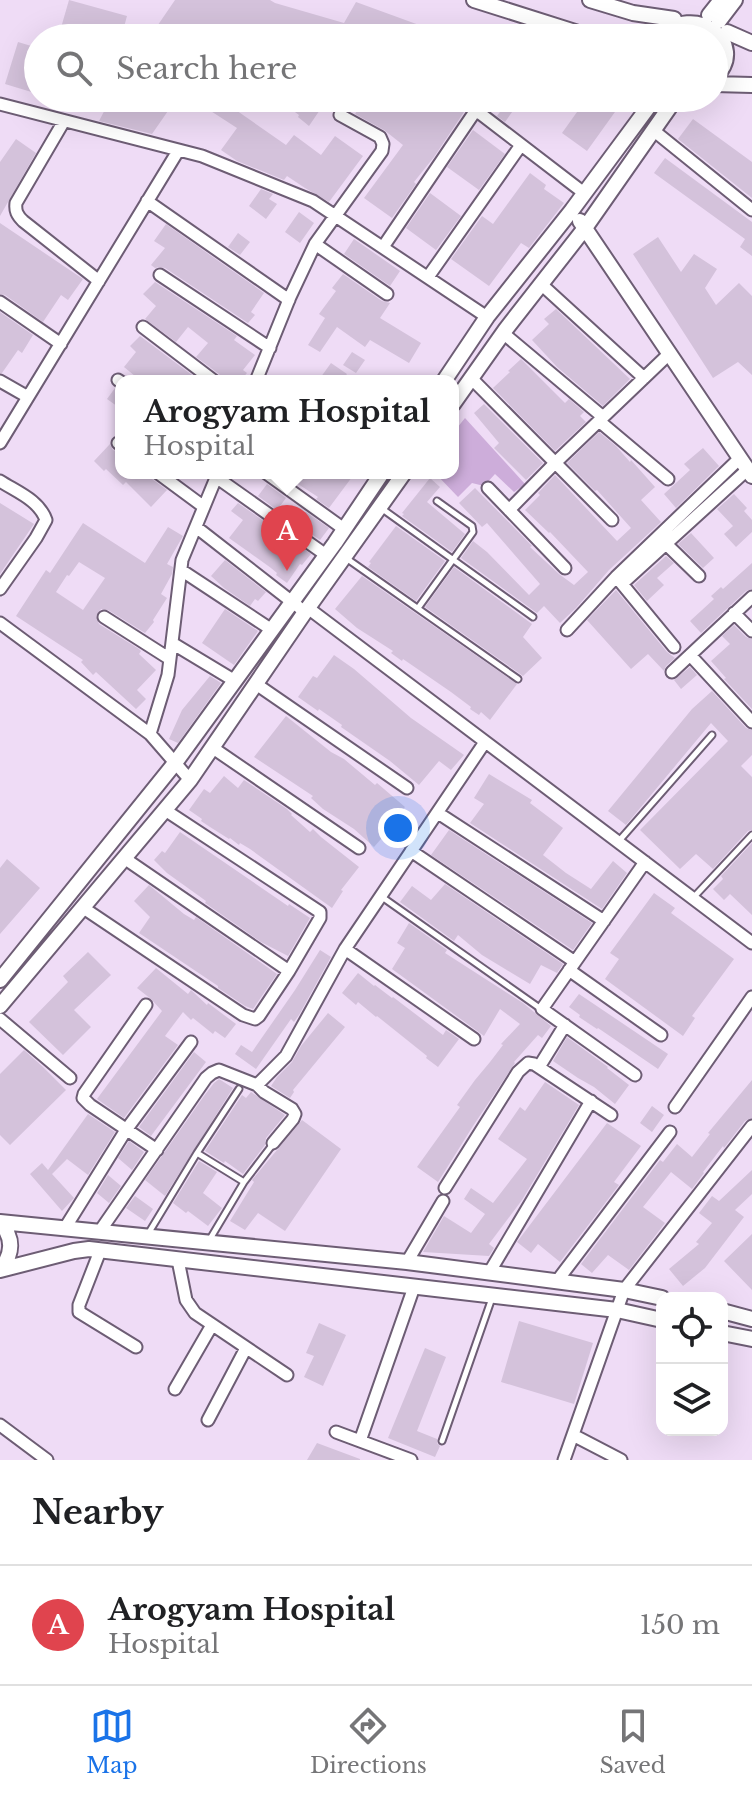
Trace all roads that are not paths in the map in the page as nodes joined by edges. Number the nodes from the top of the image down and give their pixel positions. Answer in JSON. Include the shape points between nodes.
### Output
{"nodes":[{"id":1,"x":474,"y":0,"type":"edge"},
{"id":2,"x":590,"y":0,"type":"edge"},
{"id":3,"x":721,"y":0,"type":"edge"},
{"id":4,"x":735,"y":0,"type":"edge"},
{"id":5,"x":674,"y":19,"type":"junction"},
{"id":6,"x":719,"y":23,"type":"junction"},
{"id":7,"x":550,"y":24,"type":"edge"},
{"id":8,"x":669,"y":24,"type":"edge"},
{"id":9,"x":728,"y":28,"type":"edge"},
{"id":10,"x":728,"y":38,"type":"edge"},
{"id":11,"x":752,"y":43,"type":"edge"},
{"id":12,"x":728,"y":61,"type":"edge"},
{"id":13,"x":728,"y":84,"type":"edge"},
{"id":14,"x":752,"y":85,"type":"edge"},
{"id":15,"x":0,"y":104,"type":"edge"},
{"id":16,"x":24,"y":110,"type":"edge"},
{"id":17,"x":30,"y":112,"type":"edge"},
{"id":18,"x":475,"y":112,"type":"edge"},
{"id":19,"x":479,"y":112,"type":"edge"},
{"id":20,"x":645,"y":112,"type":"edge"},
{"id":21,"x":666,"y":112,"type":"edge"},
{"id":22,"x":340,"y":115,"type":"dead end"},
{"id":23,"x":64,"y":121,"type":"junction"},
{"id":24,"x":653,"y":130,"type":"junction"},
{"id":25,"x":521,"y":145,"type":"junction"},
{"id":26,"x":178,"y":151,"type":"junction"},
{"id":27,"x":584,"y":193,"type":"junction"},
{"id":28,"x":147,"y":201,"type":"junction"},
{"id":29,"x":572,"y":210,"type":"junction"},
{"id":30,"x":752,"y":210,"type":"edge"},
{"id":31,"x":335,"y":214,"type":"junction"},
{"id":32,"x":585,"y":228,"type":"junction"},
{"id":33,"x":315,"y":244,"type":"junction"},
{"id":34,"x":383,"y":247,"type":"junction"},
{"id":35,"x":160,"y":275,"type":"dead end"},
{"id":36,"x":428,"y":277,"type":"junction"},
{"id":37,"x":99,"y":281,"type":"junction"},
{"id":38,"x":541,"y":284,"type":"junction"},
{"id":39,"x":387,"y":294,"type":"dead end"},
{"id":40,"x":289,"y":300,"type":"junction"},
{"id":41,"x":0,"y":302,"type":"edge"},
{"id":42,"x":487,"y":317,"type":"junction"},
{"id":43,"x":143,"y":327,"type":"dead end"},
{"id":44,"x":503,"y":333,"type":"junction"},
{"id":45,"x":61,"y":344,"type":"junction"},
{"id":46,"x":270,"y":348,"type":"junction"},
{"id":47,"x":670,"y":353,"type":"junction"},
{"id":48,"x":206,"y":375,"type":"edge"},
{"id":49,"x":259,"y":375,"type":"edge"},
{"id":50,"x":448,"y":375,"type":"edge"},
{"id":51,"x":471,"y":378,"type":"junction"},
{"id":52,"x":644,"y":378,"type":"junction"},
{"id":53,"x":0,"y":381,"type":"edge"},
{"id":54,"x":459,"y":395,"type":"edge"},
{"id":55,"x":28,"y":397,"type":"junction"},
{"id":56,"x":601,"y":419,"type":"junction"},
{"id":57,"x":0,"y":443,"type":"edge"},
{"id":58,"x":555,"y":463,"type":"junction"},
{"id":59,"x":746,"y":468,"type":"edge"},
{"id":60,"x":166,"y":479,"type":"edge"},
{"id":61,"x":215,"y":479,"type":"edge"},
{"id":62,"x":222,"y":479,"type":"edge"},
{"id":63,"x":274,"y":479,"type":"edge"},
{"id":64,"x":377,"y":479,"type":"edge"},
{"id":65,"x":400,"y":479,"type":"edge"},
{"id":66,"x":668,"y":479,"type":"dead end"},
{"id":67,"x":0,"y":481,"type":"edge"},
{"id":68,"x":488,"y":488,"type":"dead end"},
{"id":69,"x":437,"y":501,"type":"dead end"},
{"id":70,"x":204,"y":507,"type":"junction"},
{"id":71,"x":380,"y":507,"type":"junction"},
{"id":72,"x":509,"y":510,"type":"junction"},
{"id":73,"x":612,"y":520,"type":"dead end"},
{"id":74,"x":196,"y":527,"type":"junction"},
{"id":75,"x":344,"y":529,"type":"junction"},
{"id":76,"x":662,"y":541,"type":"junction"},
{"id":77,"x":326,"y":555,"type":"junction"},
{"id":78,"x":344,"y":557,"type":"junction"},
{"id":79,"x":452,"y":559,"type":"junction"},
{"id":80,"x":565,"y":568,"type":"dead end"},
{"id":81,"x":181,"y":570,"type":"junction"},
{"id":82,"x":699,"y":576,"type":"dead end"},
{"id":83,"x":619,"y":580,"type":"junction"},
{"id":84,"x":0,"y":589,"type":"edge"},
{"id":85,"x":752,"y":597,"type":"edge"},
{"id":86,"x":292,"y":602,"type":"junction"},
{"id":87,"x":418,"y":608,"type":"junction"},
{"id":88,"x":306,"y":610,"type":"junction"},
{"id":89,"x":734,"y":613,"type":"junction"},
{"id":90,"x":104,"y":617,"type":"dead end"},
{"id":91,"x":533,"y":617,"type":"dead end"},
{"id":92,"x":0,"y":623,"type":"edge"},
{"id":93,"x":272,"y":630,"type":"junction"},
{"id":94,"x":567,"y":630,"type":"dead end"},
{"id":95,"x":752,"y":631,"type":"edge"},
{"id":96,"x":172,"y":643,"type":"junction"},
{"id":97,"x":674,"y":647,"type":"dead end"},
{"id":98,"x":690,"y":655,"type":"junction"},
{"id":99,"x":170,"y":659,"type":"junction"},
{"id":100,"x":672,"y":672,"type":"dead end"},
{"id":101,"x":518,"y":679,"type":"dead end"},
{"id":102,"x":235,"y":681,"type":"junction"},
{"id":103,"x":256,"y":684,"type":"junction"},
{"id":104,"x":752,"y":722,"type":"edge"},
{"id":105,"x":150,"y":734,"type":"junction"},
{"id":106,"x":712,"y":735,"type":"dead end"},
{"id":107,"x":485,"y":742,"type":"junction"},
{"id":108,"x":213,"y":748,"type":"junction"},
{"id":109,"x":175,"y":763,"type":"junction"},
{"id":110,"x":190,"y":780,"type":"junction"},
{"id":111,"x":407,"y":788,"type":"dead end"},
{"id":112,"x":165,"y":810,"type":"junction"},
{"id":113,"x":438,"y":813,"type":"junction"},
{"id":114,"x":752,"y":835,"type":"edge"},
{"id":115,"x":618,"y":842,"type":"junction"},
{"id":116,"x":359,"y":848,"type":"dead end"},
{"id":117,"x":411,"y":851,"type":"junction"},
{"id":118,"x":124,"y":858,"type":"junction"},
{"id":119,"x":645,"y":862,"type":"junction"},
{"id":120,"x":380,"y":896,"type":"junction"},
{"id":121,"x":693,"y":899,"type":"junction"},
{"id":122,"x":82,"y":907,"type":"junction"},
{"id":123,"x":604,"y":921,"type":"junction"},
{"id":124,"x":751,"y":941,"type":"edge"},
{"id":125,"x":345,"y":949,"type":"junction"},
{"id":126,"x":572,"y":966,"type":"junction"},
{"id":127,"x":289,"y":971,"type":"junction"},
{"id":128,"x":0,"y":980,"type":"edge"},
{"id":129,"x":752,"y":997,"type":"edge"},
{"id":130,"x":146,"y":1005,"type":"dead end"},
{"id":131,"x":0,"y":1006,"type":"edge"},
{"id":132,"x":542,"y":1009,"type":"junction"},
{"id":133,"x":0,"y":1019,"type":"edge"},
{"id":134,"x":565,"y":1025,"type":"junction"},
{"id":135,"x":661,"y":1035,"type":"dead end"},
{"id":136,"x":474,"y":1039,"type":"dead end"},
{"id":137,"x":191,"y":1042,"type":"dead end"},
{"id":138,"x":539,"y":1067,"type":"junction"},
{"id":139,"x":635,"y":1075,"type":"dead end"},
{"id":140,"x":70,"y":1078,"type":"dead end"},
{"id":141,"x":257,"y":1085,"type":"junction"},
{"id":142,"x":239,"y":1089,"type":"dead end"},
{"id":143,"x":591,"y":1101,"type":"junction"},
{"id":144,"x":675,"y":1107,"type":"dead end"},
{"id":145,"x":611,"y":1115,"type":"dead end"},
{"id":146,"x":752,"y":1126,"type":"edge"},
{"id":147,"x":126,"y":1130,"type":"junction"},
{"id":148,"x":670,"y":1132,"type":"dead end"},
{"id":149,"x":273,"y":1143,"type":"joint"},
{"id":150,"x":157,"y":1150,"type":"junction"},
{"id":151,"x":197,"y":1153,"type":"junction"},
{"id":152,"x":244,"y":1182,"type":"junction"},
{"id":153,"x":445,"y":1188,"type":"dead end"},
{"id":154,"x":443,"y":1201,"type":"dead end"},
{"id":155,"x":0,"y":1222,"type":"edge"},
{"id":156,"x":65,"y":1228,"type":"junction"},
{"id":157,"x":100,"y":1231,"type":"junction"},
{"id":158,"x":147,"y":1236,"type":"junction"},
{"id":159,"x":208,"y":1243,"type":"junction"},
{"id":160,"x":100,"y":1251,"type":"junction"},
{"id":161,"x":178,"y":1260,"type":"junction"},
{"id":162,"x":407,"y":1262,"type":"junction"},
{"id":163,"x":0,"y":1270,"type":"edge"},
{"id":164,"x":489,"y":1273,"type":"junction"},
{"id":165,"x":557,"y":1281,"type":"junction"},
{"id":166,"x":414,"y":1287,"type":"junction"},
{"id":167,"x":624,"y":1290,"type":"junction"},
{"id":168,"x":493,"y":1296,"type":"junction"},
{"id":169,"x":656,"y":1297,"type":"edge"},
{"id":170,"x":617,"y":1310,"type":"junction"},
{"id":171,"x":728,"y":1313,"type":"edge"},
{"id":172,"x":656,"y":1319,"type":"edge"},
{"id":173,"x":752,"y":1319,"type":"edge"},
{"id":174,"x":212,"y":1325,"type":"junction"},
{"id":175,"x":728,"y":1334,"type":"edge"},
{"id":176,"x":752,"y":1339,"type":"edge"},
{"id":177,"x":136,"y":1347,"type":"dead end"},
{"id":178,"x":246,"y":1348,"type":"junction"},
{"id":179,"x":287,"y":1375,"type":"dead end"},
{"id":180,"x":175,"y":1389,"type":"dead end"},
{"id":181,"x":208,"y":1420,"type":"dead end"},
{"id":182,"x":0,"y":1425,"type":"edge"},
{"id":183,"x":336,"y":1432,"type":"dead end"},
{"id":184,"x":573,"y":1435,"type":"junction"},
{"id":185,"x":360,"y":1441,"type":"junction"},
{"id":186,"x":442,"y":1441,"type":"dead end"},
{"id":187,"x":47,"y":1460,"type":"edge"},
{"id":188,"x":411,"y":1460,"type":"edge"},
{"id":189,"x":564,"y":1460,"type":"edge"},
{"id":190,"x":621,"y":1460,"type":"edge"}],
"edges":[{"from":1,"to":7,"type":"street"},
{"from":2,"to":5,"type":"street"},
{"from":3,"to":6,"type":"street"},
{"from":4,"to":6,"type":"street"},
{"from":5,"to":6,"type":"street","via":[[691,12]]},
{"from":5,"to":8,"type":"street"},
{"from":9,"to":11,"type":"street"},
{"from":10,"to":12,"type":"street"},
{"from":13,"to":14,"type":"street"},
{"from":15,"to":16,"type":"street"},
{"from":17,"to":23,"type":"street"},
{"from":18,"to":34,"type":"street"},
{"from":19,"to":25,"type":"street"},
{"from":20,"to":27,"type":"street"},
{"from":21,"to":24,"type":"street"},
{"from":22,"to":31,"type":"street","via":[[380,137],[383,144]]},
{"from":23,"to":26,"type":"street"},
{"from":23,"to":37,"type":"street","via":[[15,209]]},
{"from":24,"to":30,"type":"street"},
{"from":24,"to":32,"type":"street"},
{"from":25,"to":27,"type":"street"},
{"from":25,"to":36,"type":"street"},
{"from":26,"to":28,"type":"street"},
{"from":26,"to":31,"type":"street","via":[[202,156]]},
{"from":27,"to":29,"type":"street"},
{"from":28,"to":37,"type":"street"},
{"from":28,"to":40,"type":"street"},
{"from":29,"to":32,"type":"street"},
{"from":29,"to":42,"type":"street"},
{"from":31,"to":33,"type":"street"},
{"from":31,"to":34,"type":"street"},
{"from":32,"to":38,"type":"street"},
{"from":32,"to":47,"type":"street"},
{"from":33,"to":39,"type":"street"},
{"from":33,"to":40,"type":"street"},
{"from":34,"to":36,"type":"street"},
{"from":35,"to":46,"type":"street"},
{"from":36,"to":42,"type":"street"},
{"from":37,"to":45,"type":"street"},
{"from":38,"to":44,"type":"street"},
{"from":38,"to":52,"type":"street"},
{"from":40,"to":46,"type":"street"},
{"from":41,"to":45,"type":"street"},
{"from":42,"to":50,"type":"street"},
{"from":43,"to":48,"type":"street"},
{"from":44,"to":51,"type":"street"},
{"from":44,"to":56,"type":"street"},
{"from":45,"to":55,"type":"street"},
{"from":46,"to":49,"type":"street"},
{"from":47,"to":52,"type":"street"},
{"from":47,"to":59,"type":"street"},
{"from":51,"to":54,"type":"street"},
{"from":51,"to":58,"type":"street"},
{"from":52,"to":56,"type":"street"},
{"from":53,"to":55,"type":"street"},
{"from":55,"to":57,"type":"street"},
{"from":56,"to":58,"type":"street"},
{"from":56,"to":66,"type":"street"},
{"from":58,"to":72,"type":"street"},
{"from":58,"to":73,"type":"street"},
{"from":59,"to":76,"type":"street"},
{"from":60,"to":70,"type":"street"},
{"from":61,"to":70,"type":"street"},
{"from":62,"to":77,"type":"street"},
{"from":63,"to":75,"type":"street"},
{"from":64,"to":75,"type":"street"},
{"from":65,"to":71,"type":"street"},
{"from":67,"to":84,"type":"street","via":[[35,503],[46,520]]},
{"from":68,"to":72,"type":"street"},
{"from":69,"to":79,"type":"lane","via":[[472,526]]},
{"from":70,"to":74,"type":"street"},
{"from":71,"to":78,"type":"street"},
{"from":71,"to":79,"type":"lane"},
{"from":72,"to":80,"type":"street"},
{"from":74,"to":81,"type":"street"},
{"from":74,"to":86,"type":"street"},
{"from":75,"to":77,"type":"street"},
{"from":76,"to":82,"type":"street"},
{"from":76,"to":83,"type":"street"},
{"from":77,"to":86,"type":"street"},
{"from":78,"to":87,"type":"lane"},
{"from":78,"to":88,"type":"street"},
{"from":79,"to":87,"type":"lane"},
{"from":79,"to":91,"type":"lane"},
{"from":81,"to":93,"type":"street"},
{"from":81,"to":96,"type":"street"},
{"from":83,"to":94,"type":"street"},
{"from":83,"to":97,"type":"street"},
{"from":85,"to":89,"type":"street"},
{"from":86,"to":88,"type":"street"},
{"from":86,"to":93,"type":"street"},
{"from":87,"to":101,"type":"lane"},
{"from":88,"to":103,"type":"street"},
{"from":88,"to":107,"type":"street"},
{"from":89,"to":95,"type":"street"},
{"from":89,"to":98,"type":"street"},
{"from":90,"to":99,"type":"street"},
{"from":92,"to":105,"type":"street"},
{"from":93,"to":102,"type":"street"},
{"from":96,"to":99,"type":"street"},
{"from":96,"to":102,"type":"street"},
{"from":98,"to":100,"type":"street"},
{"from":98,"to":104,"type":"street"},
{"from":99,"to":105,"type":"street"},
{"from":102,"to":109,"type":"street"},
{"from":103,"to":108,"type":"street"},
{"from":103,"to":111,"type":"street"},
{"from":105,"to":109,"type":"street"},
{"from":106,"to":115,"type":"lane"},
{"from":107,"to":113,"type":"street"},
{"from":107,"to":115,"type":"street"},
{"from":108,"to":110,"type":"street"},
{"from":108,"to":116,"type":"street"},
{"from":109,"to":110,"type":"street"},
{"from":109,"to":128,"type":"street"},
{"from":110,"to":112,"type":"street"},
{"from":112,"to":118,"type":"street"},
{"from":112,"to":127,"type":"street","via":[[320,912]]},
{"from":113,"to":117,"type":"street"},
{"from":113,"to":123,"type":"street"},
{"from":114,"to":121,"type":"lane"},
{"from":115,"to":119,"type":"street"},
{"from":117,"to":120,"type":"street"},
{"from":117,"to":126,"type":"street"},
{"from":118,"to":122,"type":"street"},
{"from":118,"to":127,"type":"street"},
{"from":119,"to":121,"type":"street"},
{"from":119,"to":123,"type":"street"},
{"from":120,"to":125,"type":"street"},
{"from":120,"to":132,"type":"lane"},
{"from":121,"to":124,"type":"street"},
{"from":122,"to":127,"type":"street","via":[[249,1018],[259,1016]]},
{"from":122,"to":131,"type":"street"},
{"from":123,"to":126,"type":"street"},
{"from":125,"to":136,"type":"street"},
{"from":125,"to":141,"type":"street","via":[[286,1056]]},
{"from":126,"to":132,"type":"street"},
{"from":126,"to":135,"type":"street"},
{"from":129,"to":144,"type":"street"},
{"from":130,"to":147,"type":"street","via":[[83,1098]]},
{"from":132,"to":134,"type":"street"},
{"from":133,"to":140,"type":"street"},
{"from":134,"to":138,"type":"street"},
{"from":134,"to":139,"type":"street"},
{"from":137,"to":147,"type":"street"},
{"from":138,"to":143,"type":"street"},
{"from":138,"to":153,"type":"street","via":[[528,1063],[518,1072]]},
{"from":141,"to":149,"type":"street","via":[[295,1114]]},
{"from":141,"to":150,"type":"street","via":[[219,1070],[212,1073]]},
{"from":142,"to":151,"type":"lane"},
{"from":143,"to":145,"type":"street"},
{"from":143,"to":164,"type":"street"},
{"from":146,"to":167,"type":"street"},
{"from":147,"to":150,"type":"street"},
{"from":147,"to":156,"type":"street"},
{"from":148,"to":165,"type":"street"},
{"from":149,"to":152,"type":"lane"},
{"from":150,"to":157,"type":"street"},
{"from":151,"to":152,"type":"lane"},
{"from":151,"to":158,"type":"lane"},
{"from":152,"to":159,"type":"lane"},
{"from":154,"to":162,"type":"street"},
{"from":155,"to":156,"type":"street"},
{"from":155,"to":163,"type":"street","via":[[11,1240]]},
{"from":156,"to":157,"type":"street"},
{"from":157,"to":158,"type":"street"},
{"from":158,"to":159,"type":"street"},
{"from":159,"to":162,"type":"street"},
{"from":160,"to":161,"type":"street"},
{"from":160,"to":163,"type":"street","via":[[74,1251]]},
{"from":160,"to":177,"type":"street","via":[[79,1312]]},
{"from":161,"to":166,"type":"street"},
{"from":161,"to":174,"type":"street","via":[[190,1308]]},
{"from":162,"to":164,"type":"street"},
{"from":164,"to":165,"type":"street"},
{"from":165,"to":167,"type":"street"},
{"from":166,"to":168,"type":"street"},
{"from":166,"to":185,"type":"street"},
{"from":167,"to":169,"type":"street"},
{"from":167,"to":170,"type":"street"},
{"from":168,"to":170,"type":"street"},
{"from":168,"to":186,"type":"lane"},
{"from":170,"to":172,"type":"street"},
{"from":170,"to":184,"type":"street"},
{"from":171,"to":173,"type":"street"},
{"from":174,"to":178,"type":"street"},
{"from":174,"to":180,"type":"street"},
{"from":175,"to":176,"type":"street"},
{"from":178,"to":179,"type":"street"},
{"from":178,"to":181,"type":"street"},
{"from":182,"to":187,"type":"street"},
{"from":183,"to":185,"type":"street"},
{"from":184,"to":189,"type":"street"},
{"from":184,"to":190,"type":"street"},
{"from":185,"to":188,"type":"street"}]}
